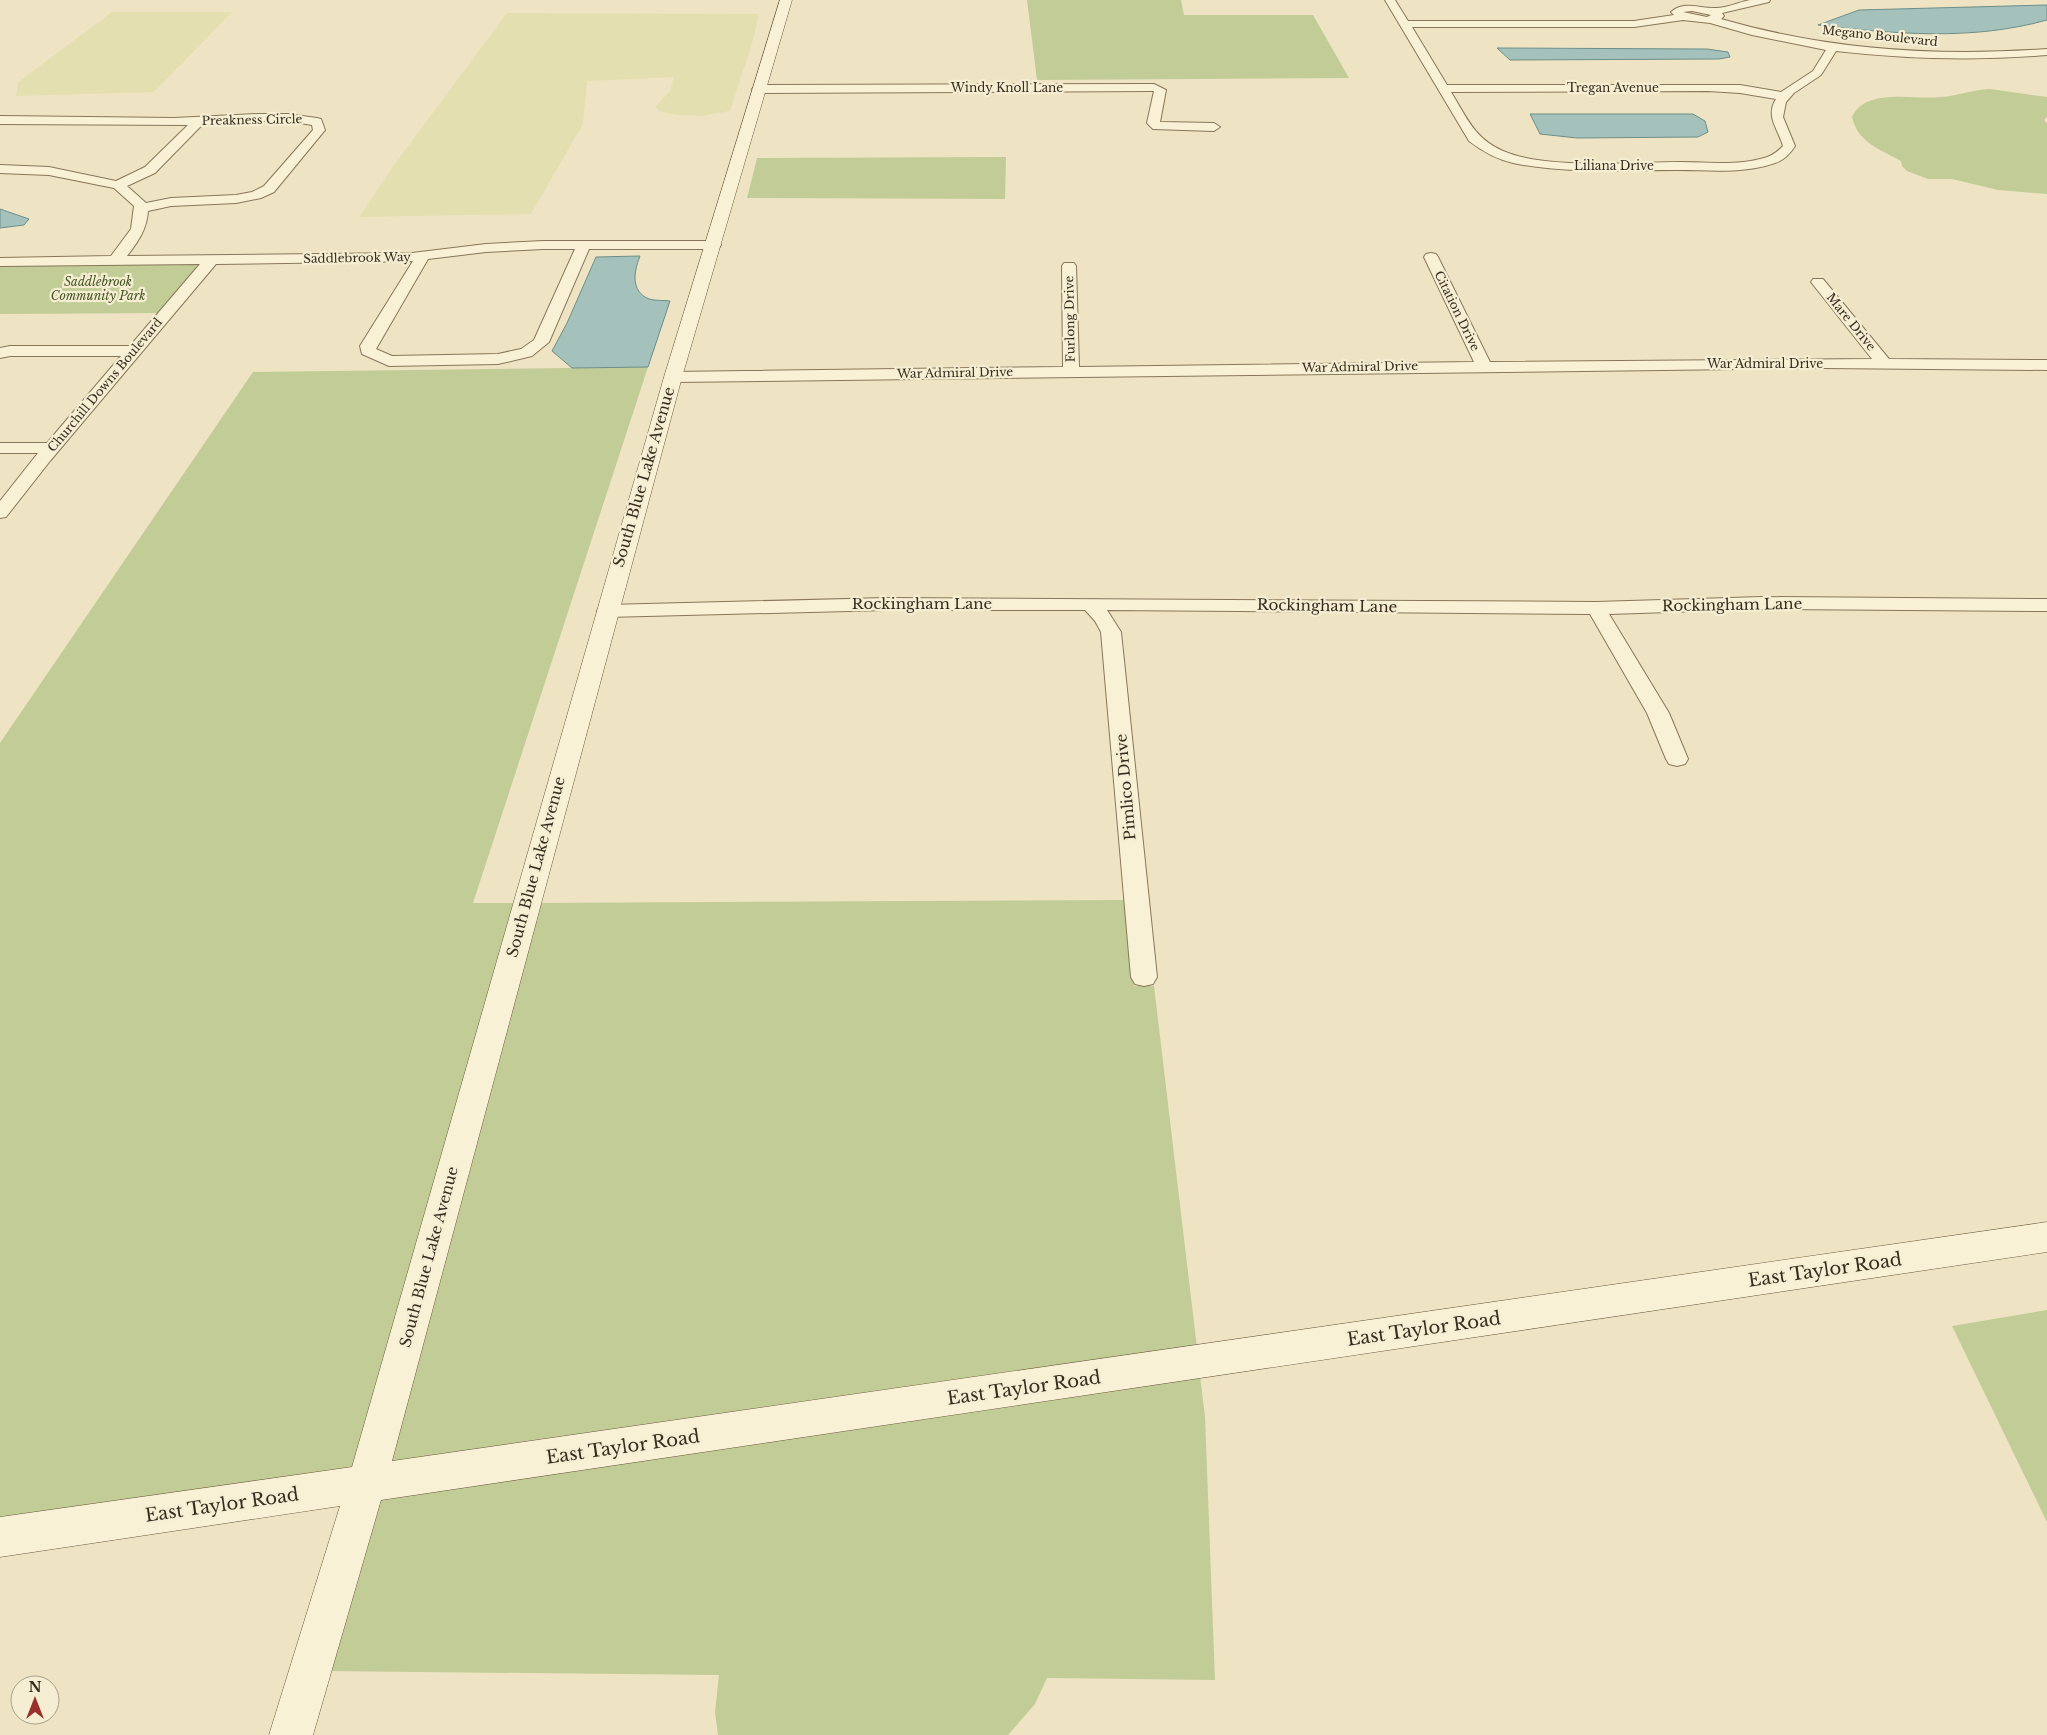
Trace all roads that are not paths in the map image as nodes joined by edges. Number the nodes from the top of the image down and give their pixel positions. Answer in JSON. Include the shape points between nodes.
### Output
{"nodes":[{"id":1,"x":786,"y":0,"type":"edge"},
{"id":2,"x":1390,"y":0,"type":"edge"},
{"id":3,"x":1764,"y":0,"type":"edge"},
{"id":4,"x":1667,"y":4,"type":"dead end"},
{"id":5,"x":1682,"y":13,"type":"junction"},
{"id":6,"x":1714,"y":16,"type":"junction"},
{"id":7,"x":1405,"y":24,"type":"junction"},
{"id":8,"x":1833,"y":46,"type":"junction"},
{"id":9,"x":2047,"y":52,"type":"edge"},
{"id":10,"x":1444,"y":88,"type":"junction"},
{"id":11,"x":758,"y":89,"type":"junction"},
{"id":12,"x":1782,"y":96,"type":"junction"},
{"id":13,"x":0,"y":120,"type":"edge"},
{"id":14,"x":199,"y":121,"type":"junction"},
{"id":15,"x":1214,"y":127,"type":"dead end"},
{"id":16,"x":0,"y":169,"type":"edge"},
{"id":17,"x":118,"y":185,"type":"junction"},
{"id":18,"x":141,"y":208,"type":"junction"},
{"id":19,"x":584,"y":245,"type":"junction"},
{"id":20,"x":714,"y":246,"type":"junction"},
{"id":21,"x":423,"y":256,"type":"junction"},
{"id":22,"x":1431,"y":257,"type":"dead end"},
{"id":23,"x":212,"y":259,"type":"junction"},
{"id":24,"x":116,"y":260,"type":"junction"},
{"id":25,"x":0,"y":262,"type":"edge"},
{"id":26,"x":1069,"y":266,"type":"dead end"},
{"id":27,"x":1818,"y":282,"type":"dead end"},
{"id":28,"x":134,"y":351,"type":"junction"},
{"id":29,"x":0,"y":353,"type":"edge"},
{"id":30,"x":1884,"y":363,"type":"junction"},
{"id":31,"x":2047,"y":365,"type":"edge"},
{"id":32,"x":1484,"y":366,"type":"junction"},
{"id":33,"x":1072,"y":371,"type":"junction"},
{"id":34,"x":673,"y":377,"type":"junction"},
{"id":35,"x":0,"y":448,"type":"edge"},
{"id":36,"x":52,"y":448,"type":"junction"},
{"id":37,"x":0,"y":513,"type":"edge"},
{"id":38,"x":1090,"y":604,"type":"junction"},
{"id":39,"x":2047,"y":605,"type":"edge"},
{"id":40,"x":1596,"y":608,"type":"junction"},
{"id":41,"x":607,"y":611,"type":"junction"},
{"id":42,"x":1678,"y":759,"type":"dead end"},
{"id":43,"x":1144,"y":977,"type":"dead end"},
{"id":44,"x":2047,"y":1237,"type":"edge"},
{"id":45,"x":366,"y":1485,"type":"junction"},
{"id":46,"x":0,"y":1537,"type":"edge"},
{"id":47,"x":291,"y":1735,"type":"edge"}],
"edges":[{"from":1,"to":11,"type":"main road","name":"South Blue Lake Avenue"},
{"from":2,"to":7,"type":"street","name":"Liliana Drive"},
{"from":3,"to":6,"type":"street"},
{"from":4,"to":5,"type":"street","name":"Megano Boulevard"},
{"from":5,"to":6,"type":"street","name":"Megano Boulevard","via":[[1702,21]]},
{"from":5,"to":7,"type":"street","via":[[1634,24]]},
{"from":6,"to":8,"type":"street","name":"Megano Boulevard","via":[[1758,32]]},
{"from":7,"to":10,"type":"street","name":"Liliana Drive"},
{"from":8,"to":9,"type":"street","name":"Megano Boulevard","via":[[1950,57]]},
{"from":8,"to":12,"type":"street","via":[[1817,73]]},
{"from":10,"to":12,"type":"street","name":"Tregan Avenue","via":[[1708,88]]},
{"from":10,"to":12,"type":"street","name":"Liliana Drive","via":[[1473,138],[1483,146],[1513,158],[1570,166],[1730,166],[1768,162],[1782,156],[1789,146],[1777,117],[1777,106]]},
{"from":11,"to":15,"type":"street","name":"Windy Knoll Lane","via":[[1154,87],[1160,90],[1153,123],[1157,126]]},
{"from":11,"to":20,"type":"main road","name":"South Blue Lake Avenue"},
{"from":13,"to":14,"type":"street","name":"Preakness Circle"},
{"from":14,"to":17,"type":"street","via":[[150,170]]},
{"from":14,"to":18,"type":"street","name":"Preakness Circle","via":[[304,118],[317,122],[319,130],[269,189],[256,195],[171,202]]},
{"from":16,"to":17,"type":"street","via":[[73,174]]},
{"from":17,"to":18,"type":"street"},
{"from":18,"to":24,"type":"street","via":[[137,233]]},
{"from":19,"to":20,"type":"street","name":"Saddlebrook Way"},
{"from":19,"to":21,"type":"street","name":"Saddlebrook Way","via":[[486,248]]},
{"from":19,"to":21,"type":"street","via":[[541,342],[526,353],[498,359],[389,360],[368,351],[368,346]]},
{"from":20,"to":34,"type":"main road","name":"South Blue Lake Avenue"},
{"from":21,"to":23,"type":"street","name":"Saddlebrook Way"},
{"from":22,"to":32,"type":"street","name":"Citation Drive"},
{"from":23,"to":24,"type":"street","name":"Saddlebrook Way"},
{"from":23,"to":28,"type":"street","name":"Churchill Downs Boulevard"},
{"from":24,"to":25,"type":"street","name":"Saddlebrook Way"},
{"from":26,"to":33,"type":"street","name":"Furlong Drive"},
{"from":27,"to":30,"type":"street","name":"Mare Drive"},
{"from":28,"to":29,"type":"street"},
{"from":28,"to":36,"type":"street","name":"Churchill Downs Boulevard"},
{"from":30,"to":31,"type":"street","name":"War Admiral Drive"},
{"from":30,"to":32,"type":"street","name":"War Admiral Drive"},
{"from":32,"to":33,"type":"street","name":"War Admiral Drive"},
{"from":33,"to":34,"type":"street","name":"War Admiral Drive"},
{"from":34,"to":41,"type":"main road","name":"South Blue Lake Avenue"},
{"from":35,"to":36,"type":"street"},
{"from":36,"to":37,"type":"street","name":"Churchill Downs Boulevard"},
{"from":38,"to":40,"type":"street","name":"Rockingham Lane"},
{"from":38,"to":41,"type":"street","name":"Rockingham Lane","via":[[842,604]]},
{"from":38,"to":43,"type":"street","name":"Pimlico Drive","via":[[1104,618],[1111,632]]},
{"from":39,"to":40,"type":"street","name":"Rockingham Lane","via":[[1762,603]]},
{"from":40,"to":42,"type":"street","via":[[1658,713]]},
{"from":41,"to":45,"type":"main road","name":"South Blue Lake Avenue"},
{"from":44,"to":45,"type":"main road","name":"East Taylor Road"},
{"from":45,"to":46,"type":"main road","name":"East Taylor Road"},
{"from":45,"to":47,"type":"main road","name":"South Blue Lake Avenue"}]}
